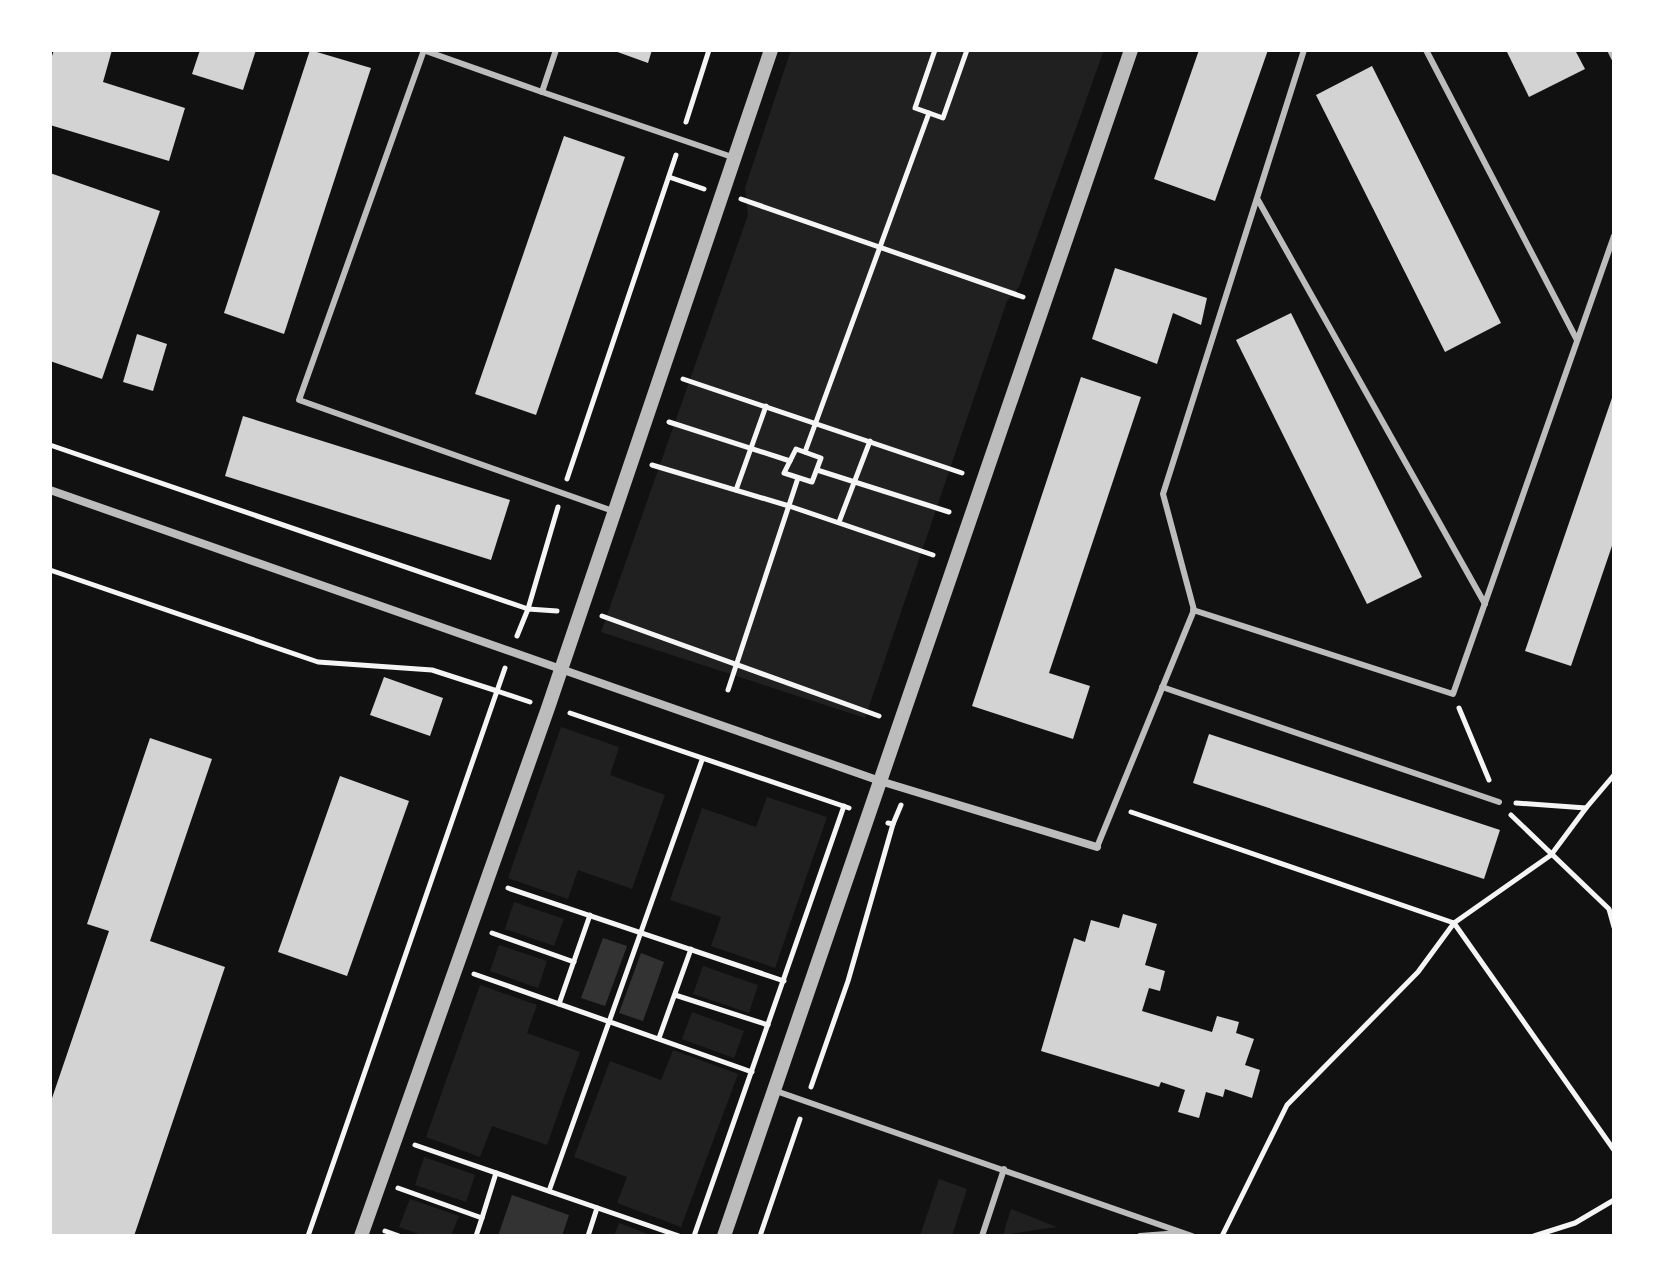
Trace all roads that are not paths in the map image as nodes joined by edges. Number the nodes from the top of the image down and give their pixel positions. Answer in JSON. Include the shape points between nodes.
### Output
{"nodes":[{"id":1,"x":424,"y":50,"type":"edge"},
{"id":2,"x":556,"y":50,"type":"edge"},
{"id":3,"x":771,"y":50,"type":"edge"},
{"id":4,"x":1131,"y":50,"type":"edge"},
{"id":5,"x":1304,"y":50,"type":"edge"},
{"id":6,"x":1426,"y":50,"type":"edge"},
{"id":7,"x":1610,"y":50,"type":"edge"},
{"id":8,"x":1614,"y":58,"type":"edge"},
{"id":9,"x":542,"y":92,"type":"junction"},
{"id":10,"x":736,"y":158,"type":"junction"},
{"id":11,"x":1258,"y":200,"type":"junction"},
{"id":12,"x":1614,"y":236,"type":"edge"},
{"id":13,"x":1577,"y":340,"type":"junction"},
{"id":14,"x":50,"y":490,"type":"edge"},
{"id":15,"x":614,"y":512,"type":"junction"},
{"id":16,"x":1485,"y":604,"type":"junction"},
{"id":17,"x":1193,"y":610,"type":"junction"},
{"id":18,"x":562,"y":669,"type":"junction"},
{"id":19,"x":1162,"y":687,"type":"junction"},
{"id":20,"x":880,"y":781,"type":"junction"},
{"id":21,"x":1499,"y":802,"type":"road end"},
{"id":22,"x":1097,"y":847,"type":"joint"},
{"id":23,"x":773,"y":1089,"type":"junction"},
{"id":24,"x":1004,"y":1169,"type":"junction"},
{"id":25,"x":1183,"y":1232,"type":"junction"},
{"id":26,"x":361,"y":1236,"type":"edge"},
{"id":27,"x":724,"y":1236,"type":"edge"},
{"id":28,"x":982,"y":1236,"type":"edge"},
{"id":29,"x":1140,"y":1236,"type":"edge"},
{"id":30,"x":1192,"y":1236,"type":"edge"}],
"edges":[{"from":1,"to":9,"type":"lane"},
{"from":1,"to":15,"type":"lane","via":[[299,400]]},
{"from":2,"to":9,"type":"lane"},
{"from":3,"to":10,"type":"street"},
{"from":4,"to":20,"type":"street"},
{"from":5,"to":11,"type":"lane"},
{"from":6,"to":13,"type":"lane"},
{"from":7,"to":8,"type":"lane"},
{"from":9,"to":10,"type":"lane"},
{"from":10,"to":15,"type":"street"},
{"from":11,"to":16,"type":"lane"},
{"from":11,"to":17,"type":"lane","via":[[1163,494]]},
{"from":12,"to":13,"type":"lane"},
{"from":13,"to":16,"type":"lane"},
{"from":14,"to":18,"type":"street"},
{"from":15,"to":18,"type":"street"},
{"from":16,"to":17,"type":"lane","via":[[1453,694]]},
{"from":17,"to":19,"type":"lane"},
{"from":18,"to":20,"type":"street"},
{"from":18,"to":26,"type":"street"},
{"from":19,"to":21,"type":"lane"},
{"from":19,"to":22,"type":"lane"},
{"from":20,"to":22,"type":"street"},
{"from":20,"to":23,"type":"street"},
{"from":23,"to":24,"type":"lane"},
{"from":23,"to":27,"type":"street"},
{"from":24,"to":25,"type":"lane"},
{"from":24,"to":28,"type":"lane"},
{"from":25,"to":29,"type":"lane"},
{"from":25,"to":30,"type":"lane"}]}
